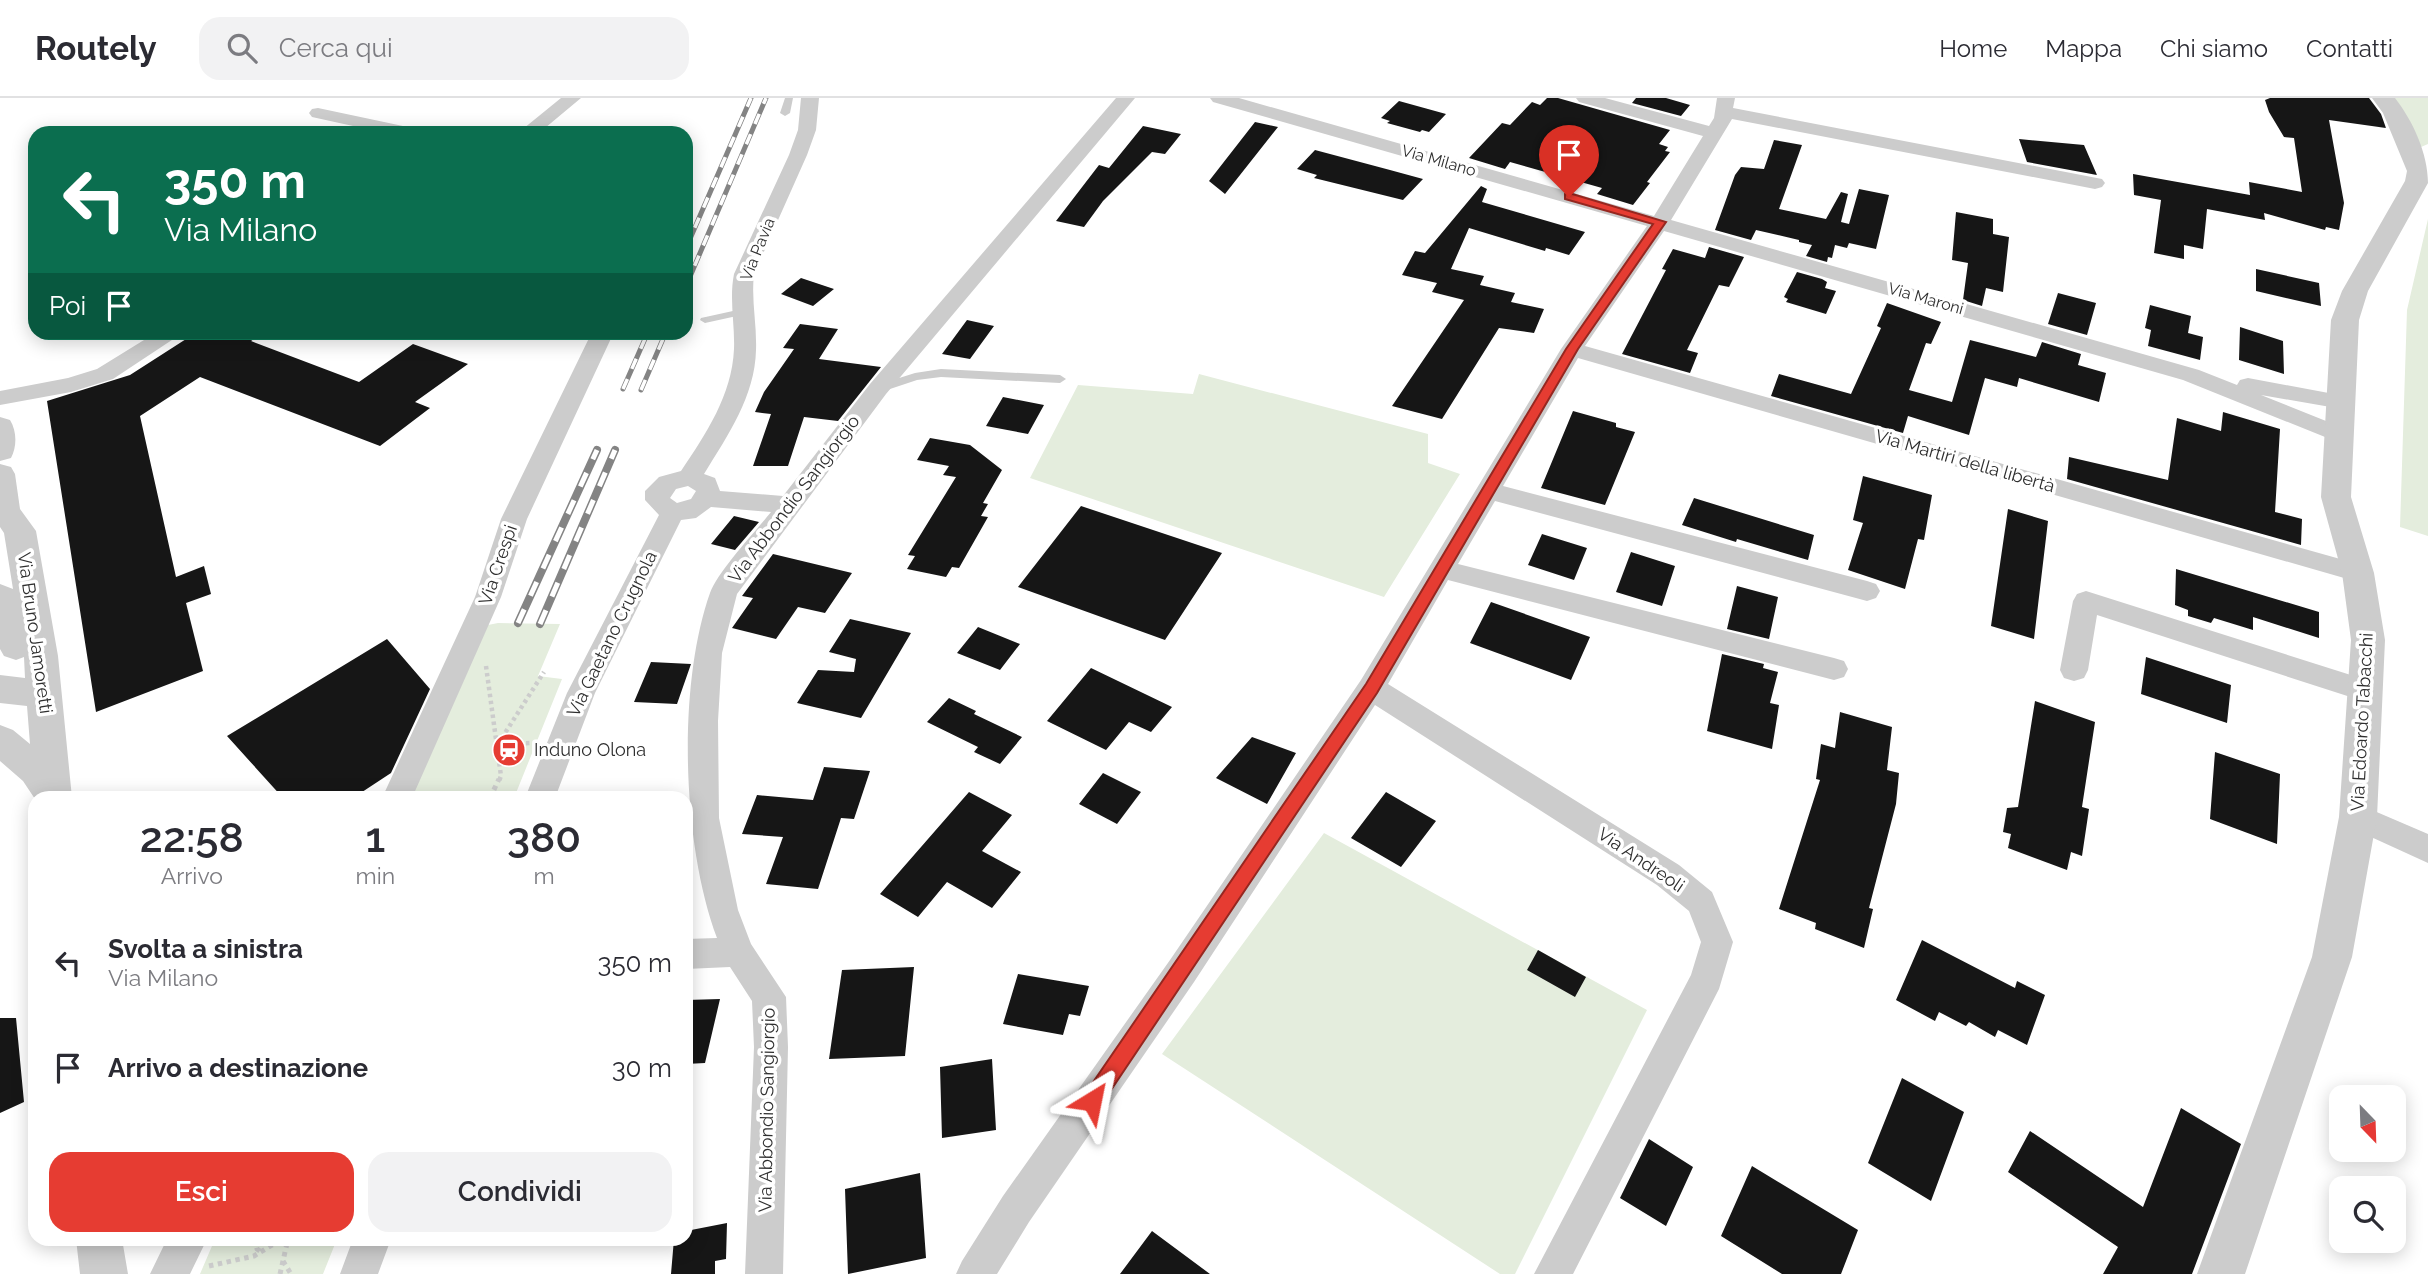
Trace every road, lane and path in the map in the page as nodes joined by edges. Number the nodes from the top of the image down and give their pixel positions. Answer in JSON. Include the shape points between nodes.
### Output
{"nodes":[{"id":1,"x":571,"y":98,"type":"edge"},
{"id":2,"x":789,"y":98,"type":"edge"},
{"id":3,"x":810,"y":98,"type":"edge"},
{"id":4,"x":1126,"y":98,"type":"edge"},
{"id":5,"x":1219,"y":98,"type":"edge"},
{"id":6,"x":1585,"y":98,"type":"edge"},
{"id":7,"x":2383,"y":98,"type":"edge"},
{"id":8,"x":1725,"y":105,"type":"edge"},
{"id":9,"x":318,"y":113,"type":"dead end"},
{"id":10,"x":785,"y":113,"type":"dead end"},
{"id":11,"x":378,"y":126,"type":"edge"},
{"id":12,"x":536,"y":126,"type":"edge"},
{"id":13,"x":1713,"y":134,"type":"junction"},
{"id":14,"x":2423,"y":167,"type":"edge"},
{"id":15,"x":2095,"y":183,"type":"dead end"},
{"id":16,"x":1660,"y":222,"type":"junction"},
{"id":17,"x":742,"y":312,"type":"junction"},
{"id":18,"x":705,"y":320,"type":"dead end"},
{"id":19,"x":160,"y":340,"type":"edge"},
{"id":20,"x":599,"y":340,"type":"edge"},
{"id":21,"x":1572,"y":349,"type":"junction"},
{"id":22,"x":2191,"y":375,"type":"junction"},
{"id":23,"x":1060,"y":379,"type":"dead end"},
{"id":24,"x":878,"y":389,"type":"junction"},
{"id":25,"x":0,"y":398,"type":"edge"},
{"id":26,"x":2340,"y":418,"type":"junction"},
{"id":27,"x":0,"y":427,"type":"edge"},
{"id":28,"x":0,"y":451,"type":"edge"},
{"id":29,"x":0,"y":474,"type":"edge"},
{"id":30,"x":690,"y":477,"type":"junction"},
{"id":31,"x":1489,"y":491,"type":"junction"},
{"id":32,"x":706,"y":498,"type":"junction"},
{"id":33,"x":792,"y":505,"type":"junction"},
{"id":34,"x":673,"y":512,"type":"junction"},
{"id":35,"x":2,"y":517,"type":"edge"},
{"id":36,"x":1442,"y":569,"type":"junction"},
{"id":37,"x":2358,"y":573,"type":"junction"},
{"id":38,"x":1867,"y":591,"type":"dead end"},
{"id":39,"x":0,"y":596,"type":"edge"},
{"id":40,"x":485,"y":654,"type":"dead end"},
{"id":41,"x":1834,"y":669,"type":"dead end"},
{"id":42,"x":2074,"y":670,"type":"dead end"},
{"id":43,"x":544,"y":672,"type":"dead end"},
{"id":44,"x":1371,"y":688,"type":"junction"},
{"id":45,"x":22,"y":691,"type":"edge"},
{"id":46,"x":2366,"y":691,"type":"junction"},
{"id":47,"x":533,"y":743,"type":"dead end"},
{"id":48,"x":497,"y":744,"type":"junction"},
{"id":49,"x":6,"y":749,"type":"edge"},
{"id":50,"x":50,"y":791,"type":"edge"},
{"id":51,"x":52,"y":791,"type":"edge"},
{"id":52,"x":400,"y":791,"type":"edge"},
{"id":53,"x":493,"y":791,"type":"edge"},
{"id":54,"x":543,"y":791,"type":"edge"},
{"id":55,"x":2358,"y":817,"type":"junction"},
{"id":56,"x":2428,"y":850,"type":"edge"},
{"id":57,"x":738,"y":952,"type":"junction"},
{"id":58,"x":693,"y":954,"type":"edge"},
{"id":59,"x":100,"y":1246,"type":"edge"},
{"id":60,"x":256,"y":1246,"type":"edge"},
{"id":61,"x":272,"y":1246,"type":"edge"},
{"id":62,"x":286,"y":1246,"type":"edge"},
{"id":63,"x":369,"y":1246,"type":"edge"},
{"id":64,"x":263,"y":1253,"type":"junction"},
{"id":65,"x":283,"y":1261,"type":"junction"},
{"id":66,"x":179,"y":1265,"type":"edge"},
{"id":67,"x":104,"y":1274,"type":"edge"},
{"id":68,"x":280,"y":1274,"type":"edge"},
{"id":69,"x":291,"y":1274,"type":"edge"},
{"id":70,"x":359,"y":1274,"type":"edge"},
{"id":71,"x":764,"y":1274,"type":"edge"},
{"id":72,"x":975,"y":1274,"type":"edge"},
{"id":73,"x":1553,"y":1274,"type":"edge"},
{"id":74,"x":2221,"y":1274,"type":"edge"}],
"edges":[{"from":1,"to":12,"type":"street"},
{"from":2,"to":10,"type":"lane"},
{"from":3,"to":17,"type":"street","name":"Via Pavia","via":[[807,130],[798,155],[744,274]]},
{"from":4,"to":24,"type":"street","name":"Via Abbondio Sangiorgio"},
{"from":5,"to":16,"type":"street","name":"Via Milano"},
{"from":6,"to":13,"type":"street"},
{"from":7,"to":14,"type":"street","name":"Via Edoardo Tabacchi"},
{"from":8,"to":13,"type":"street"},
{"from":8,"to":15,"type":"street"},
{"from":9,"to":11,"type":"street"},
{"from":13,"to":16,"type":"street"},
{"from":14,"to":26,"type":"street","name":"Via Edoardo Tabacchi","via":[[2355,291],[2345,320]]},
{"from":16,"to":21,"type":"street"},
{"from":16,"to":22,"type":"street","name":"Via Maroni"},
{"from":17,"to":18,"type":"lane"},
{"from":17,"to":30,"type":"street","name":"Via Pavia","via":[[745,357],[737,387],[725,420]]},
{"from":19,"to":25,"type":"street","via":[[105,374]]},
{"from":20,"to":52,"type":"street","name":"Via Crespi","via":[[514,519],[461,662]]},
{"from":21,"to":31,"type":"street"},
{"from":21,"to":37,"type":"street","name":"Via Martiri della libertà"},
{"from":22,"to":26,"type":"street","name":"Via Maroni"},
{"from":22,"to":26,"type":"street","name":"Via Maroni"},
{"from":23,"to":24,"type":"lane","via":[[940,373]]},
{"from":24,"to":33,"type":"street","name":"Via Abbondio Sangiorgio"},
{"from":26,"to":37,"type":"street","name":"Via Edoardo Tabacchi","via":[[2336,497]]},
{"from":27,"to":28,"type":"street"},
{"from":29,"to":35,"type":"street","name":"Via Bruno Jamoretti"},
{"from":30,"to":32,"type":"street","via":[[706,484]]},
{"from":30,"to":34,"type":"street","via":[[669,482],[656,496],[657,504]]},
{"from":31,"to":36,"type":"street"},
{"from":31,"to":38,"type":"street"},
{"from":32,"to":33,"type":"street"},
{"from":32,"to":34,"type":"street","via":[[692,508]]},
{"from":33,"to":57,"type":"street","name":"Via Abbondio Sangiorgio","via":[[724,591],[708,653],[704,818],[722,910]]},
{"from":34,"to":54,"type":"street","name":"Via Gaetano Crugnola","via":[[581,692]]},
{"from":35,"to":45,"type":"street","name":"Via Bruno Jamoretti","via":[[20,531]]},
{"from":36,"to":41,"type":"street"},
{"from":36,"to":44,"type":"street"},
{"from":37,"to":46,"type":"street","name":"Via Edoardo Tabacchi","via":[[2368,640]]},
{"from":39,"to":45,"type":"street","via":[[12,614]]},
{"from":40,"to":48,"type":"path"},
{"from":42,"to":46,"type":"street","via":[[2085,601]]},
{"from":43,"to":48,"type":"path"},
{"from":44,"to":72,"type":"street"},
{"from":44,"to":73,"type":"street","name":"Via Andreoli","via":[[1668,875],[1701,902],[1717,942],[1707,978]]},
{"from":45,"to":51,"type":"street","name":"Via Bruno Jamoretti"},
{"from":46,"to":55,"type":"street","name":"Via Edoardo Tabacchi"},
{"from":47,"to":48,"type":"path"},
{"from":48,"to":53,"type":"path","via":[[501,776]]},
{"from":49,"to":50,"type":"street","via":[[36,770]]},
{"from":55,"to":56,"type":"street"},
{"from":55,"to":74,"type":"street","name":"Via Edoardo Tabacchi","via":[[2332,957]]},
{"from":57,"to":58,"type":"street"},
{"from":57,"to":71,"type":"street","name":"Via Abbondio Sangiorgio","via":[[769,997]]},
{"from":59,"to":67,"type":"street"},
{"from":60,"to":64,"type":"path"},
{"from":61,"to":64,"type":"path"},
{"from":62,"to":65,"type":"path"},
{"from":63,"to":70,"type":"street"},
{"from":64,"to":66,"type":"path","via":[[248,1260]]},
{"from":65,"to":68,"type":"path"},
{"from":65,"to":69,"type":"path"}]}
